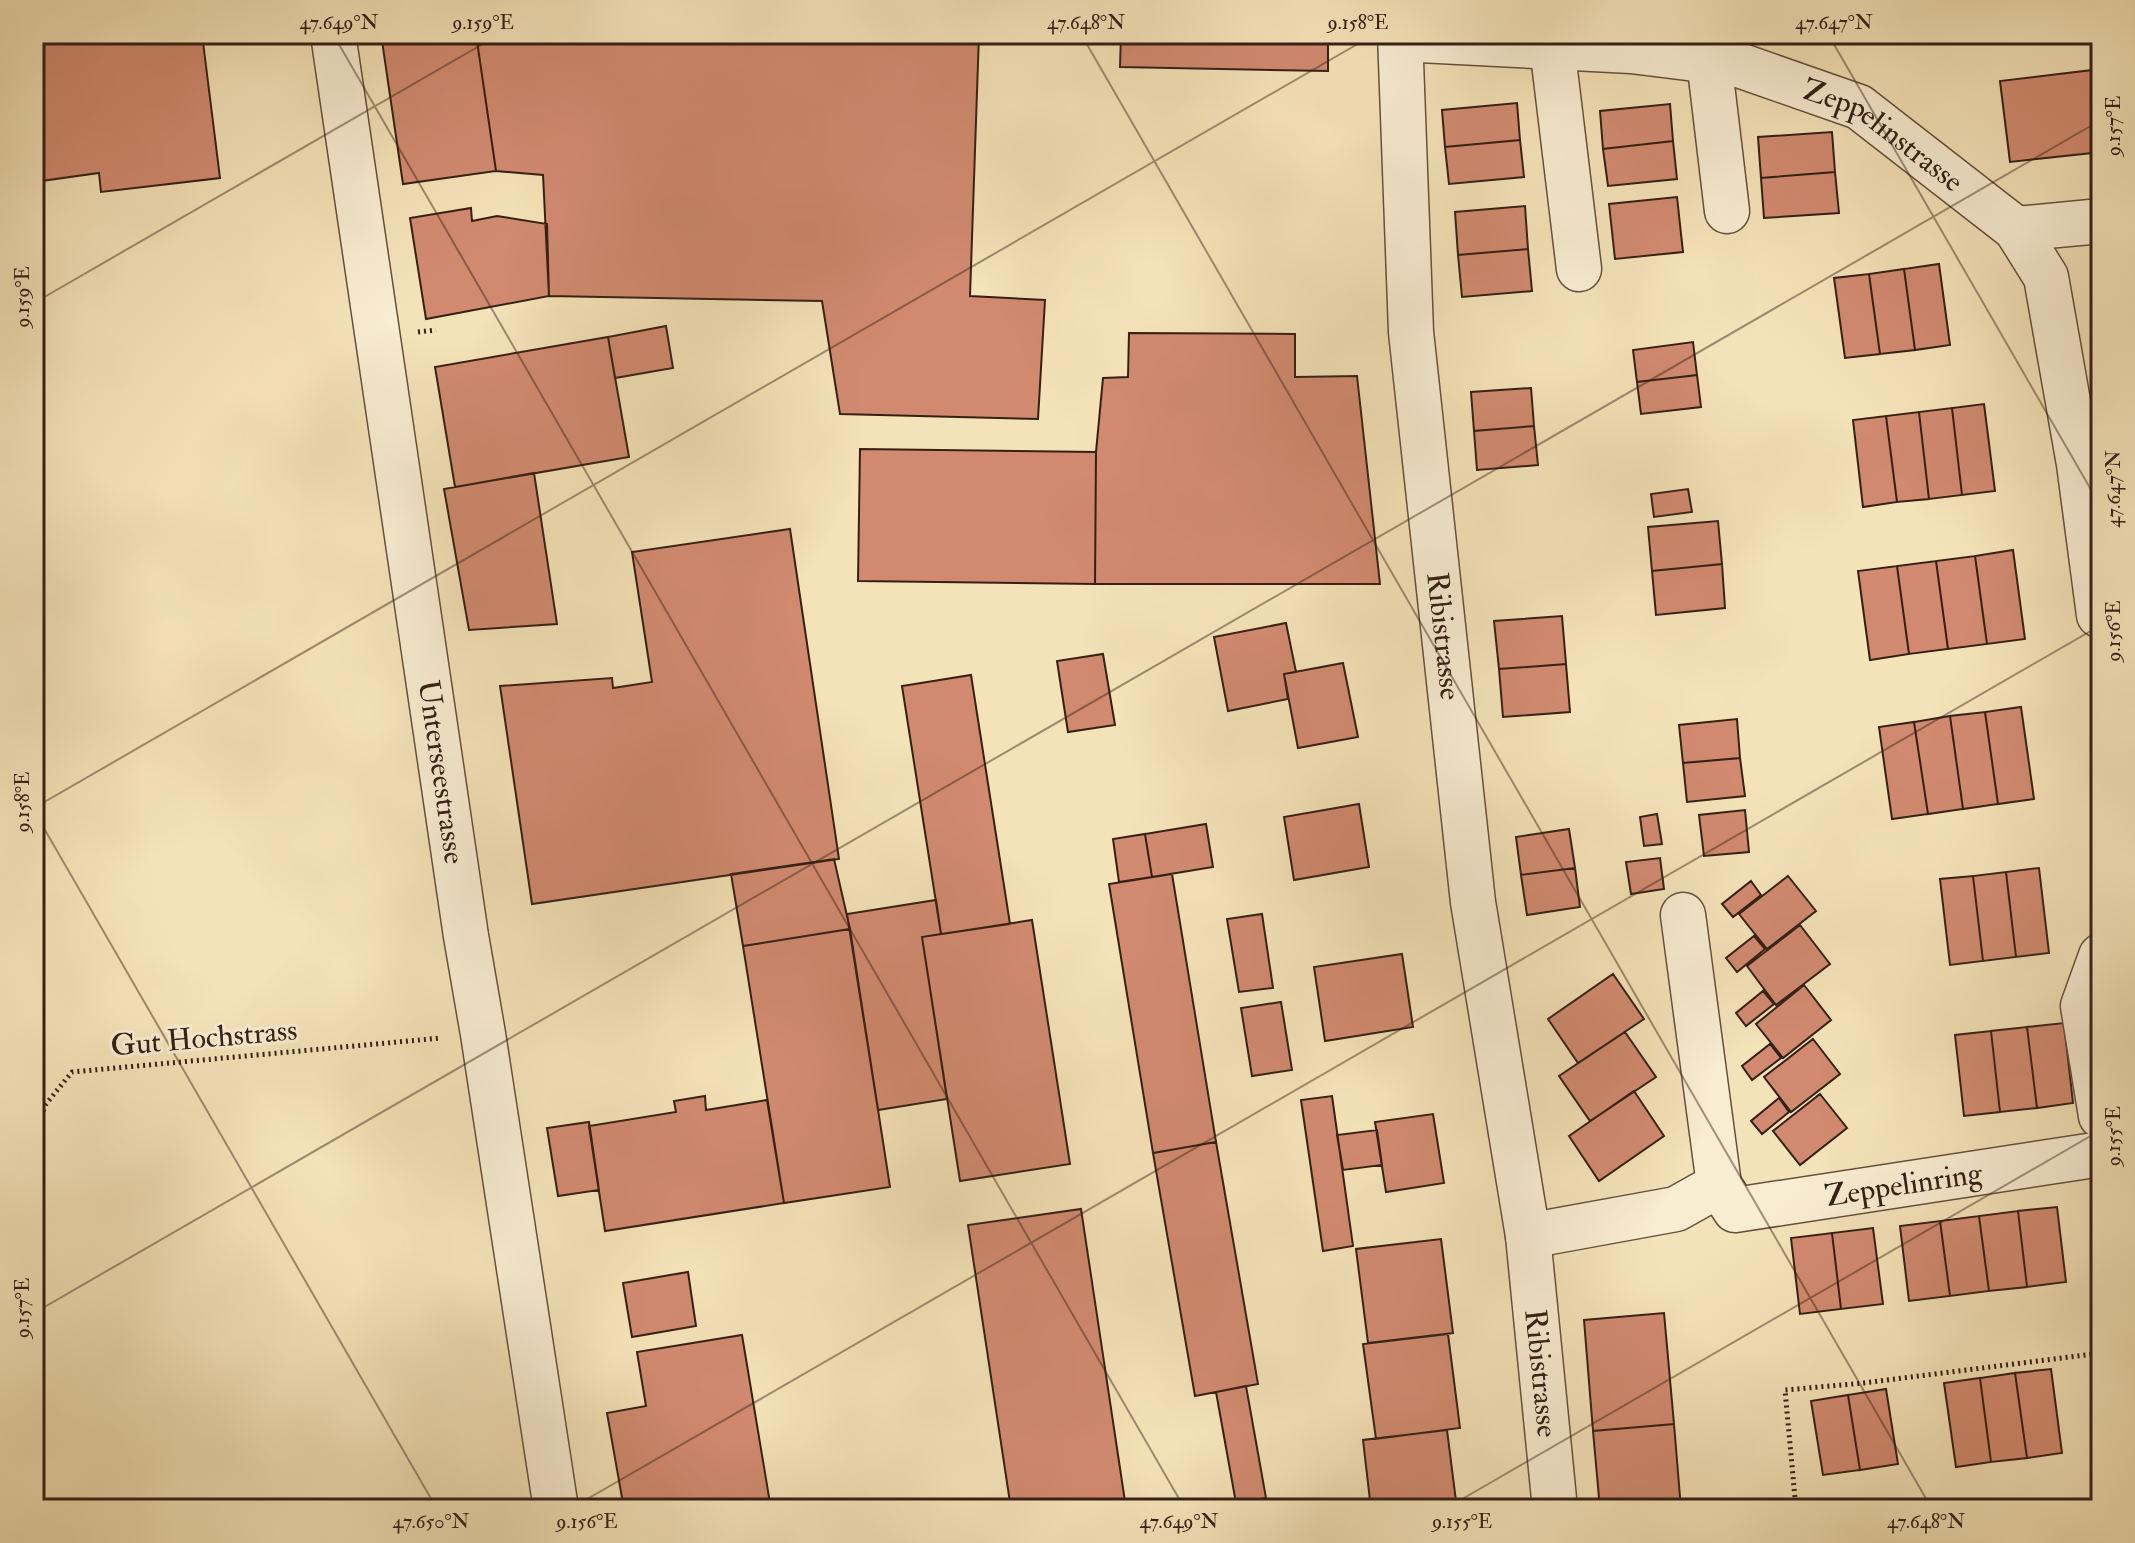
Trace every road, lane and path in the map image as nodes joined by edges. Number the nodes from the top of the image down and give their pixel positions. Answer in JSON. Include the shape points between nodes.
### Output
{"nodes":[{"id":1,"x":333,"y":34,"type":"edge"},
{"id":2,"x":1400,"y":36,"type":"edge"},
{"id":3,"x":1566,"y":42,"type":"edge"},
{"id":4,"x":1727,"y":53,"type":"edge"},
{"id":5,"x":1727,"y":211,"type":"dead end"},
{"id":6,"x":2101,"y":221,"type":"edge"},
{"id":7,"x":2016,"y":229,"type":"junction"},
{"id":8,"x":1579,"y":269,"type":"dead end"},
{"id":9,"x":2100,"y":620,"type":"edge"},
{"id":10,"x":1683,"y":915,"type":"dead end"},
{"id":11,"x":2101,"y":956,"type":"edge"},
{"id":12,"x":413,"y":1040,"type":"dead end"},
{"id":13,"x":2101,"y":1116,"type":"edge"},
{"id":14,"x":34,"y":1133,"type":"edge"},
{"id":15,"x":2101,"y":1154,"type":"edge"},
{"id":16,"x":1719,"y":1185,"type":"junction"},
{"id":17,"x":1528,"y":1236,"type":"junction"},
{"id":18,"x":2101,"y":1353,"type":"edge"},
{"id":19,"x":556,"y":1509,"type":"edge"},
{"id":20,"x":1555,"y":1509,"type":"edge"},
{"id":21,"x":1796,"y":1509,"type":"edge"}],
"edges":[{"from":1,"to":19,"type":"street","name":"Unterseestrasse"},
{"from":2,"to":3,"type":"street","name":"Zeppelinstrasse"},
{"from":2,"to":17,"type":"street","name":"Ribistrasse","via":[[1411,332],[1473,902]]},
{"from":3,"to":4,"type":"street","name":"Zeppelinstrasse"},
{"from":3,"to":8,"type":"street"},
{"from":4,"to":5,"type":"street"},
{"from":4,"to":7,"type":"street","name":"Zeppelinstrasse","via":[[1859,107]]},
{"from":6,"to":7,"type":"street"},
{"from":7,"to":9,"type":"street","name":"Zeppelinstrasse","via":[[2046,277]]},
{"from":10,"to":16,"type":"street"},
{"from":11,"to":13,"type":"street","via":[[2083,1006]]},
{"from":12,"to":14,"type":"path","name":"Gut Hochstrass","via":[[72,1072],[46,1104]]},
{"from":15,"to":16,"type":"street","name":"Zeppelinring","via":[[1735,1210]]},
{"from":16,"to":17,"type":"street","via":[[1676,1209]]},
{"from":17,"to":20,"type":"street","name":"Ribistrasse"},
{"from":18,"to":21,"type":"path","via":[[1785,1390]]}]}
